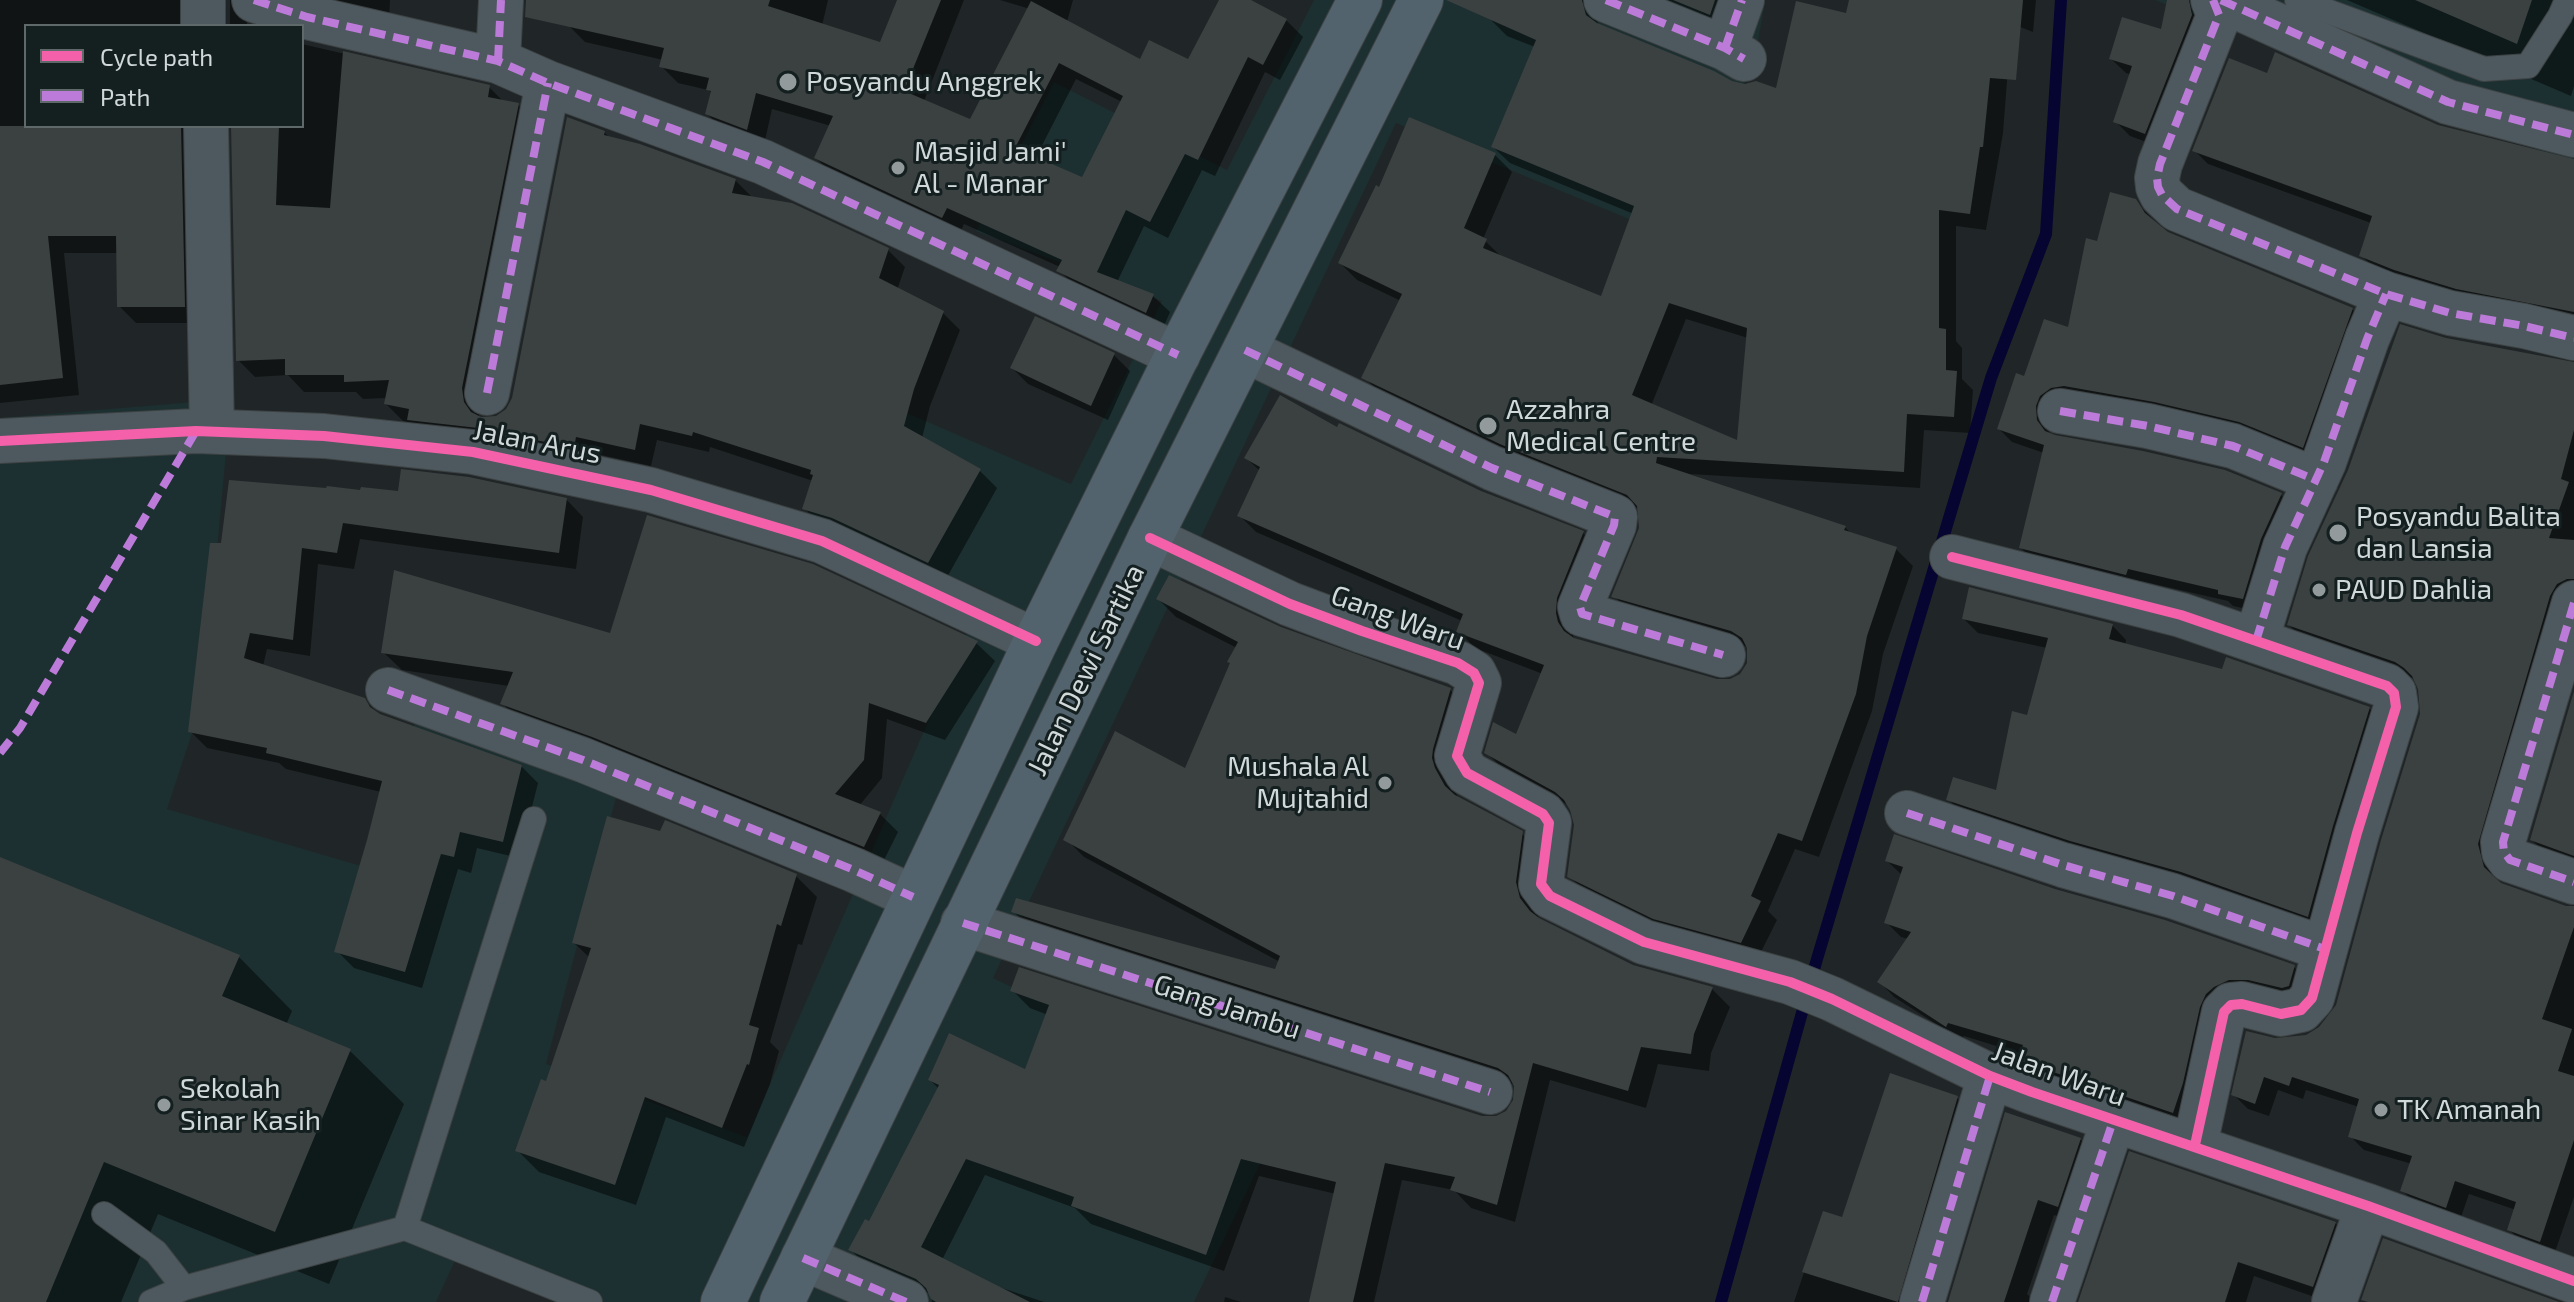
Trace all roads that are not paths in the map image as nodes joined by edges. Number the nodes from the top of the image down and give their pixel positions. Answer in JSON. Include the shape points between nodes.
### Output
{"nodes":[{"id":1,"x":203,"y":0,"type":"edge"},
{"id":2,"x":254,"y":0,"type":"edge"},
{"id":3,"x":501,"y":0,"type":"edge"},
{"id":4,"x":1360,"y":0,"type":"edge"},
{"id":5,"x":1421,"y":0,"type":"edge"},
{"id":6,"x":1606,"y":0,"type":"edge"},
{"id":7,"x":1742,"y":0,"type":"edge"},
{"id":8,"x":2213,"y":0,"type":"edge"},
{"id":9,"x":2221,"y":0,"type":"edge"},
{"id":10,"x":2297,"y":0,"type":"edge"},
{"id":11,"x":2567,"y":13,"type":"edge"},
{"id":12,"x":203,"y":24,"type":"edge"},
{"id":13,"x":498,"y":61,"type":"junction"},
{"id":14,"x":548,"y":83,"type":"junction"},
{"id":15,"x":206,"y":128,"type":"edge"},
{"id":16,"x":2574,"y":135,"type":"edge"},
{"id":17,"x":2386,"y":294,"type":"junction"},
{"id":18,"x":2574,"y":338,"type":"edge"},
{"id":19,"x":1245,"y":350,"type":"junction"},
{"id":20,"x":1178,"y":355,"type":"junction"},
{"id":21,"x":487,"y":393,"type":"dead end"},
{"id":22,"x":2060,"y":411,"type":"dead end"},
{"id":23,"x":212,"y":431,"type":"junction"},
{"id":24,"x":0,"y":441,"type":"edge"},
{"id":25,"x":2316,"y":480,"type":"junction"},
{"id":26,"x":1150,"y":538,"type":"junction"},
{"id":27,"x":1952,"y":557,"type":"dead end"},
{"id":28,"x":2574,"y":603,"type":"edge"},
{"id":29,"x":1036,"y":641,"type":"junction"},
{"id":30,"x":2256,"y":641,"type":"junction"},
{"id":31,"x":1723,"y":655,"type":"dead end"},
{"id":32,"x":388,"y":690,"type":"dead end"},
{"id":33,"x":1907,"y":813,"type":"dead end"},
{"id":34,"x":534,"y":819,"type":"dead end"},
{"id":35,"x":2574,"y":882,"type":"edge"},
{"id":36,"x":1541,"y":884,"type":"joint"},
{"id":37,"x":913,"y":897,"type":"junction"},
{"id":38,"x":963,"y":923,"type":"junction"},
{"id":39,"x":2325,"y":949,"type":"junction"},
{"id":40,"x":1990,"y":1076,"type":"junction"},
{"id":41,"x":1490,"y":1092,"type":"dead end"},
{"id":42,"x":2113,"y":1121,"type":"junction"},
{"id":43,"x":2195,"y":1145,"type":"junction"},
{"id":44,"x":2368,"y":1206,"type":"junction"},
{"id":45,"x":104,"y":1214,"type":"dead end"},
{"id":46,"x":405,"y":1228,"type":"junction"},
{"id":47,"x":803,"y":1258,"type":"junction"},
{"id":48,"x":2574,"y":1281,"type":"edge"},
{"id":49,"x":184,"y":1288,"type":"junction"},
{"id":50,"x":151,"y":1302,"type":"edge"},
{"id":51,"x":590,"y":1302,"type":"edge"},
{"id":52,"x":723,"y":1302,"type":"edge"},
{"id":53,"x":782,"y":1302,"type":"edge"},
{"id":54,"x":906,"y":1302,"type":"edge"},
{"id":55,"x":1922,"y":1302,"type":"edge"},
{"id":56,"x":2052,"y":1302,"type":"edge"},
{"id":57,"x":2334,"y":1302,"type":"edge"}],
"edges":[{"from":1,"to":12,"type":"street"},
{"from":2,"to":13,"type":"street"},
{"from":3,"to":13,"type":"street"},
{"from":4,"to":20,"type":"main road","name":"Jalan Dewi Sartika"},
{"from":5,"to":19,"type":"main road","name":"Jalan Dewi Sartika"},
{"from":6,"to":7,"type":"street","via":[[1735,54]]},
{"from":8,"to":17,"type":"street","via":[[2219,15],[2160,164],[2162,195],[2177,209]]},
{"from":9,"to":16,"type":"street","via":[[2448,102]]},
{"from":10,"to":11,"type":"lane","via":[[2484,69],[2528,66]]},
{"from":13,"to":14,"type":"street"},
{"from":14,"to":20,"type":"street","via":[[779,168]]},
{"from":14,"to":21,"type":"street"},
{"from":15,"to":23,"type":"street"},
{"from":17,"to":18,"type":"street"},
{"from":17,"to":25,"type":"street"},
{"from":19,"to":26,"type":"main road","name":"Jalan Dewi Sartika"},
{"from":19,"to":31,"type":"street","via":[[1492,468],[1615,517],[1580,607],[1582,614]]},
{"from":20,"to":29,"type":"main road","name":"Jalan Dewi Sartika"},
{"from":22,"to":25,"type":"street","via":[[2233,446]]},
{"from":23,"to":24,"type":"street","name":"Jalan Arus"},
{"from":23,"to":29,"type":"street","name":"Jalan Arus","via":[[473,452],[651,490],[822,541]]},
{"from":25,"to":30,"type":"street","via":[[2285,547]]},
{"from":26,"to":36,"type":"street","name":"Gang Waru","via":[[1290,604],[1474,673],[1479,683],[1457,756],[1467,773],[1543,814],[1549,823]]},
{"from":26,"to":38,"type":"main road","name":"Jalan Dewi Sartika"},
{"from":27,"to":30,"type":"street","via":[[2181,615]]},
{"from":28,"to":35,"type":"street","via":[[2503,842],[2510,860]]},
{"from":29,"to":37,"type":"main road","name":"Jalan Dewi Sartika"},
{"from":30,"to":39,"type":"street","via":[[2387,686],[2394,693],[2396,707]]},
{"from":32,"to":37,"type":"street","via":[[596,765]]},
{"from":33,"to":39,"type":"street"},
{"from":34,"to":46,"type":"lane"},
{"from":36,"to":40,"type":"street","name":"Jalan Waru","via":[[1550,896],[1644,942],[1790,982]]},
{"from":37,"to":52,"type":"main road","name":"Jalan Dewi Sartika"},
{"from":38,"to":41,"type":"street","name":"Gang Jambu"},
{"from":38,"to":47,"type":"main road","name":"Jalan Dewi Sartika"},
{"from":39,"to":43,"type":"street","via":[[2312,998],[2301,1010],[2281,1014],[2242,1004],[2224,1012]]},
{"from":40,"to":42,"type":"street","name":"Jalan Waru"},
{"from":40,"to":55,"type":"street"},
{"from":42,"to":43,"type":"street","name":"Jalan Waru"},
{"from":42,"to":56,"type":"street"},
{"from":43,"to":44,"type":"street","name":"Jalan Waru"},
{"from":44,"to":48,"type":"street","name":"Jalan Waru"},
{"from":44,"to":57,"type":"street"},
{"from":45,"to":49,"type":"lane","via":[[156,1252]]},
{"from":46,"to":49,"type":"lane"},
{"from":46,"to":51,"type":"lane"},
{"from":47,"to":53,"type":"main road","name":"Jalan Dewi Sartika"},
{"from":47,"to":54,"type":"street"},
{"from":49,"to":50,"type":"lane"}]}
